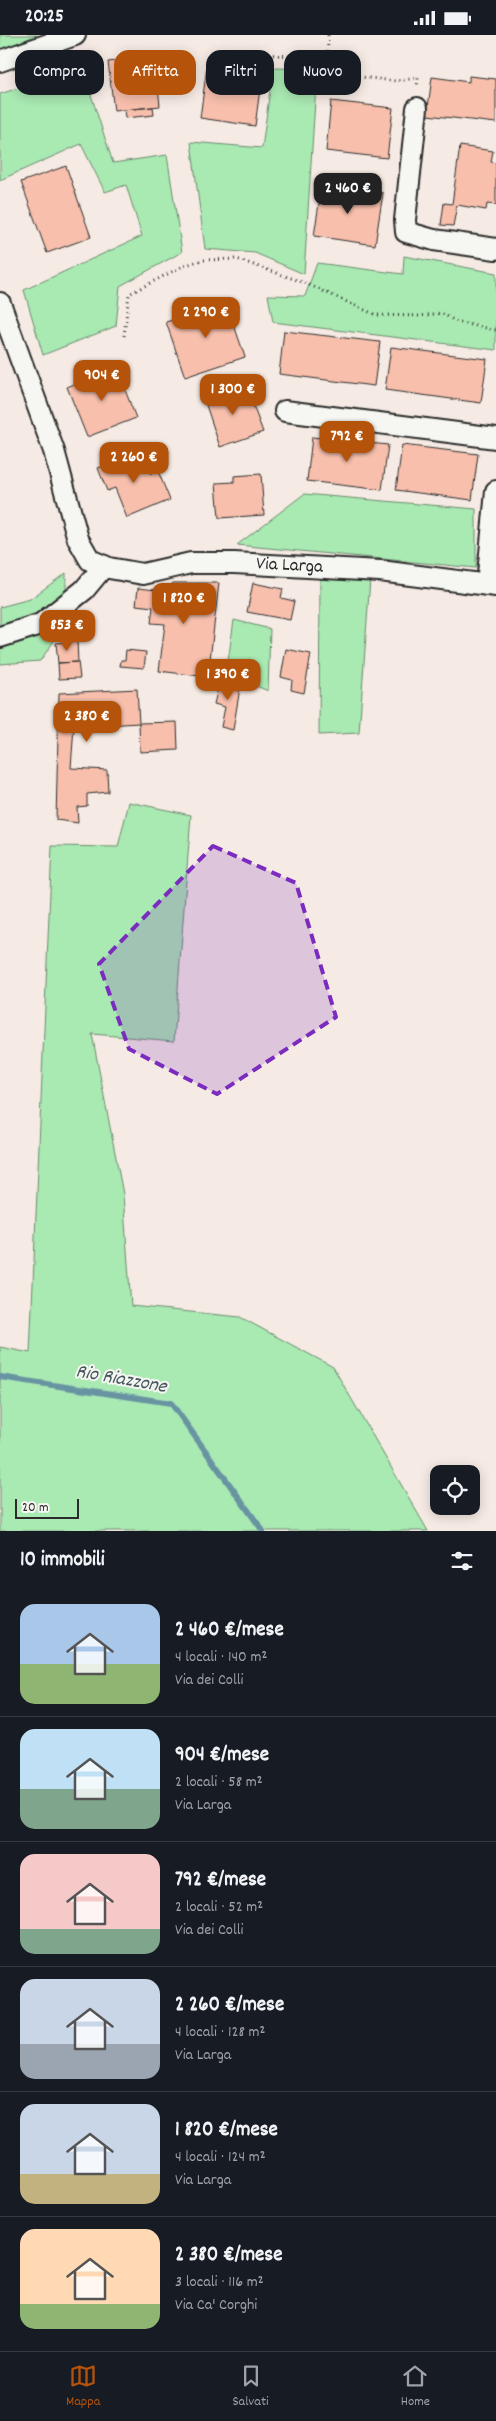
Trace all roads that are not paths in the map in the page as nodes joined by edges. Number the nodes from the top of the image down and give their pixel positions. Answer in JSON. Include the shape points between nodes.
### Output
{"nodes":[{"id":1,"x":75,"y":35,"type":"edge"},
{"id":2,"x":0,"y":61,"type":"edge"},
{"id":3,"x":417,"y":108,"type":"road end"},
{"id":4,"x":496,"y":249,"type":"edge"},
{"id":5,"x":0,"y":303,"type":"edge"},
{"id":6,"x":285,"y":411,"type":"dead end"},
{"id":7,"x":496,"y":439,"type":"edge"},
{"id":8,"x":496,"y":491,"type":"edge"},
{"id":9,"x":104,"y":566,"type":"junction"},
{"id":10,"x":491,"y":585,"type":"edge"},
{"id":11,"x":0,"y":637,"type":"edge"}],
"edges":[{"from":1,"to":2,"type":"street"},
{"from":3,"to":4,"type":"street","via":[[406,232],[434,240]]},
{"from":5,"to":9,"type":"street","name":"Via Larga","via":[[54,451],[78,539],[90,560]]},
{"from":6,"to":7,"type":"street"},
{"from":8,"to":10,"type":"street"},
{"from":9,"to":10,"type":"street","name":"Via Larga","via":[[143,574],[191,563],[234,563],[380,571]]},
{"from":9,"to":11,"type":"street","via":[[84,590],[41,624]]}]}
